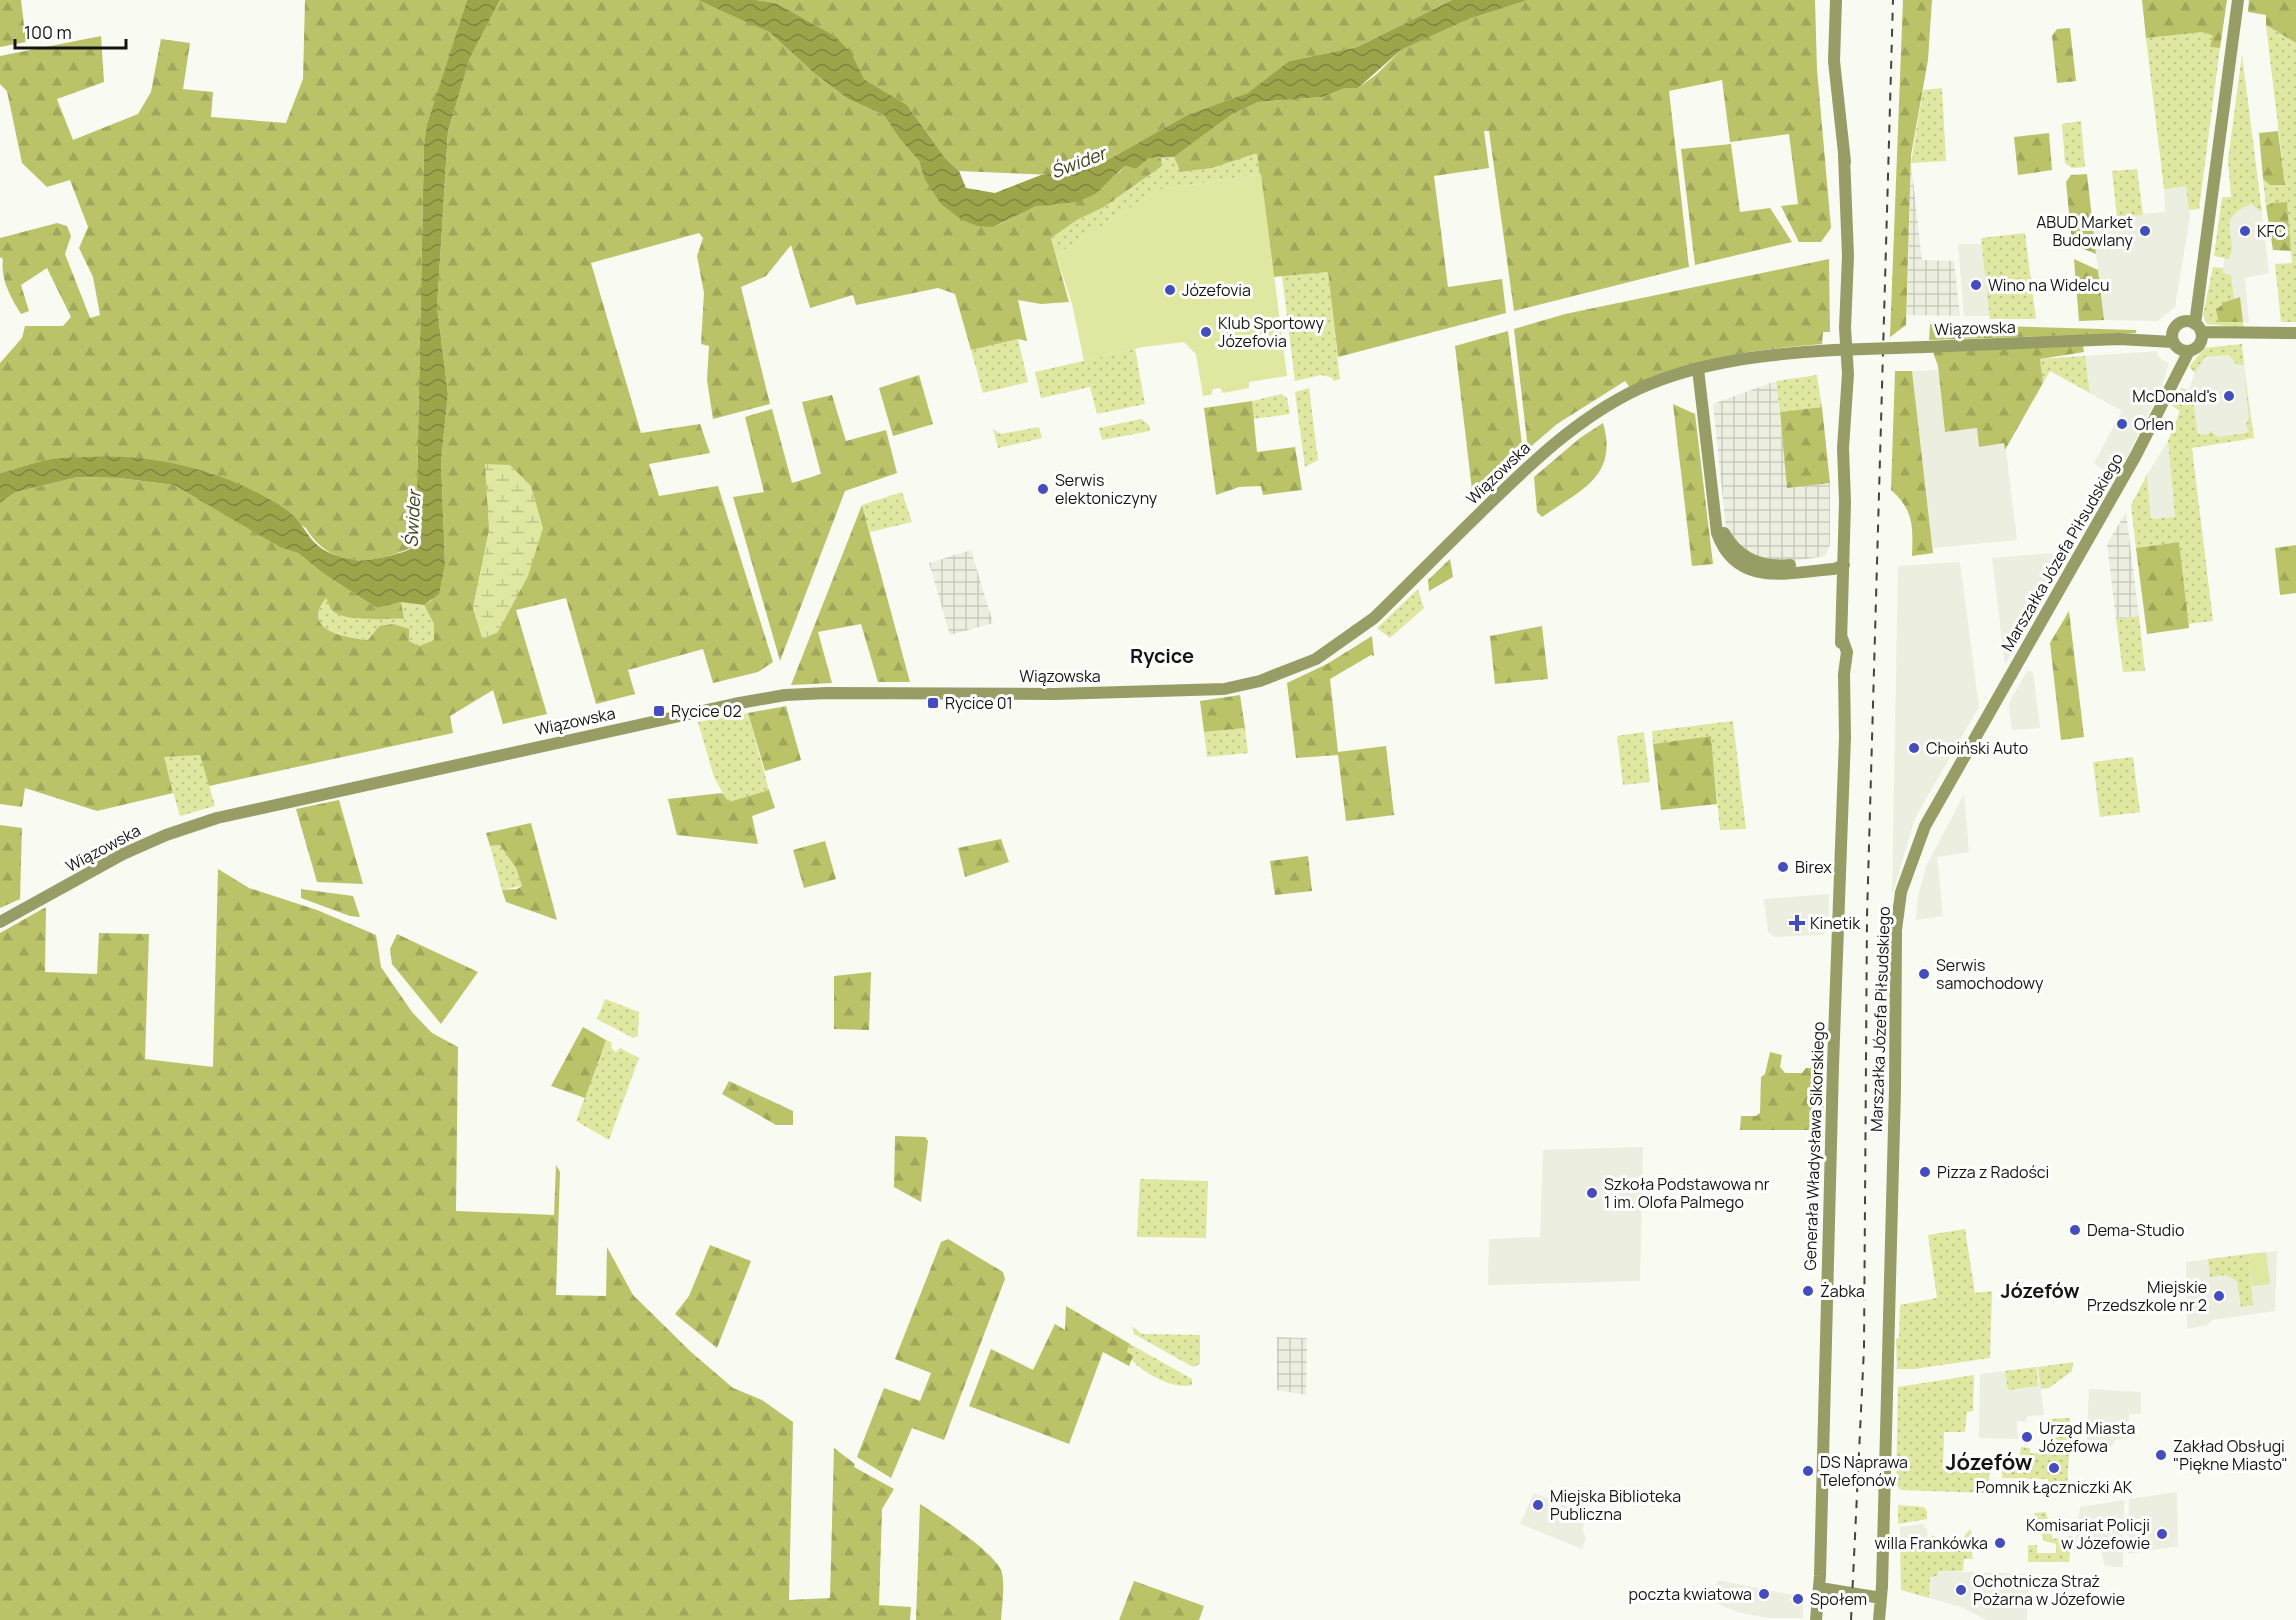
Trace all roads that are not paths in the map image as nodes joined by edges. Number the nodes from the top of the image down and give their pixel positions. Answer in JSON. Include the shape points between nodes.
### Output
{"nodes":[{"id":1,"x":1836,"y":0,"type":"edge"},
{"id":2,"x":2238,"y":0,"type":"edge"},
{"id":3,"x":2195,"y":330,"type":"junction"},
{"id":4,"x":2296,"y":333,"type":"edge"},
{"id":5,"x":2178,"y":343,"type":"junction"},
{"id":6,"x":1698,"y":369,"type":"junction"},
{"id":7,"x":1844,"y":565,"type":"junction"},
{"id":8,"x":0,"y":922,"type":"edge"},
{"id":9,"x":1820,"y":1588,"type":"junction"},
{"id":10,"x":1881,"y":1598,"type":"junction"},
{"id":11,"x":1816,"y":1620,"type":"edge"},
{"id":12,"x":1879,"y":1620,"type":"edge"}],
"edges":[{"from":1,"to":7,"type":"main road","name":"Generała Władysława Sikorskiego","via":[[1834,61],[1854,234],[1848,247],[1845,320],[1848,349]]},
{"from":2,"to":3,"type":"main road"},
{"from":3,"to":4,"type":"main road","via":[[2247,335]]},
{"from":3,"to":5,"type":"main road"},
{"from":3,"to":5,"type":"main road","via":[[2197,348]]},
{"from":5,"to":6,"type":"main road","name":"Wiązowska","bridge":true,"via":[[2120,339],[1834,350],[1763,356]]},
{"from":5,"to":10,"type":"main road","name":"Marszałka Józefa Piłsudskiego","via":[[2158,413],[1934,809],[1918,841],[1901,892],[1896,930]]},
{"from":6,"to":7,"type":"main road","via":[[1717,533],[1728,554],[1755,572],[1776,574]]},
{"from":6,"to":8,"type":"main road","name":"Wiązowska","via":[[1632,393],[1568,431],[1528,465],[1374,618],[1316,659],[1280,674],[1239,686],[1196,692],[827,693],[734,704],[208,820],[123,854]]},
{"from":7,"to":9,"type":"main road","name":"Generała Władysława Sikorskiego","via":[[1840,662],[1844,674],[1845,729]]},
{"from":9,"to":10,"type":"main road"},
{"from":9,"to":11,"type":"main road","name":"Generała Władysława Sikorskiego"},
{"from":10,"to":12,"type":"main road","name":"Marszałka Józefa Piłsudskiego"}]}
